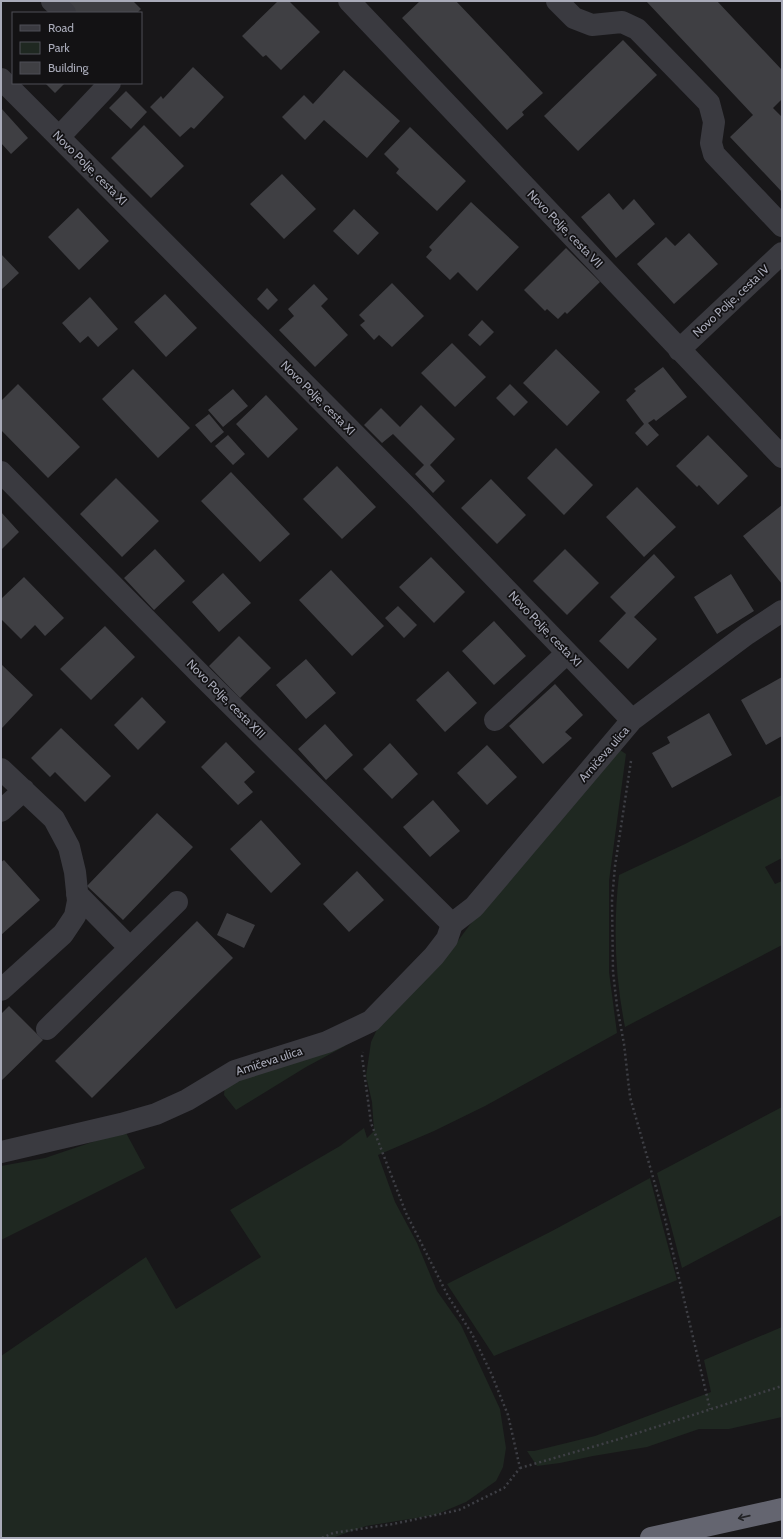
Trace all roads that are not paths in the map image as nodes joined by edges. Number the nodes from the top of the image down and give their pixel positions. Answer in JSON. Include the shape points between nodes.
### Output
{"nodes":[{"id":1,"x":52,"y":1,"type":"edge"},
{"id":2,"x":348,"y":1,"type":"edge"},
{"id":3,"x":557,"y":1,"type":"edge"},
{"id":4,"x":64,"y":12,"type":"edge"},
{"id":5,"x":1,"y":79,"type":"edge"},
{"id":6,"x":109,"y":84,"type":"edge"},
{"id":7,"x":59,"y":137,"type":"junction"},
{"id":8,"x":782,"y":226,"type":"edge"},
{"id":9,"x":782,"y":253,"type":"edge"},
{"id":10,"x":679,"y":350,"type":"junction"},
{"id":11,"x":782,"y":457,"type":"edge"},
{"id":12,"x":1,"y":472,"type":"edge"},
{"id":13,"x":782,"y":611,"type":"edge"},
{"id":14,"x":567,"y":653,"type":"junction"},
{"id":15,"x":495,"y":720,"type":"dead end"},
{"id":16,"x":632,"y":720,"type":"junction"},
{"id":17,"x":1,"y":769,"type":"edge"},
{"id":18,"x":24,"y":790,"type":"junction"},
{"id":19,"x":1,"y":811,"type":"edge"},
{"id":20,"x":78,"y":894,"type":"junction"},
{"id":21,"x":176,"y":902,"type":"dead end"},
{"id":22,"x":452,"y":924,"type":"junction"},
{"id":23,"x":129,"y":948,"type":"junction"},
{"id":24,"x":1,"y":990,"type":"edge"},
{"id":25,"x":47,"y":1029,"type":"dead end"},
{"id":26,"x":1,"y":1152,"type":"edge"},
{"id":27,"x":782,"y":1509,"type":"edge"},
{"id":28,"x":651,"y":1538,"type":"edge"}],
"edges":[{"from":1,"to":4,"type":"street"},
{"from":2,"to":10,"type":"street","name":"Novo Polje, cesta VII"},
{"from":3,"to":8,"type":"street","via":[[574,18],[592,25],[622,22],[637,29],[709,103],[714,122],[711,143],[714,154]]},
{"from":5,"to":7,"type":"street","name":"Novo Polje, cesta XI"},
{"from":6,"to":7,"type":"street"},
{"from":7,"to":14,"type":"street","name":"Novo Polje, cesta XI","via":[[413,493]]},
{"from":9,"to":10,"type":"street","name":"Novo Polje, cesta IV"},
{"from":10,"to":11,"type":"street","name":"Novo Polje, cesta VII"},
{"from":12,"to":22,"type":"street","name":"Novo Polje, cesta XIII"},
{"from":13,"to":16,"type":"street","name":"Arničeva ulica"},
{"from":14,"to":15,"type":"street"},
{"from":14,"to":16,"type":"street","name":"Novo Polje, cesta XI"},
{"from":16,"to":22,"type":"street","name":"Arničeva ulica","via":[[474,907]]},
{"from":17,"to":18,"type":"street"},
{"from":18,"to":19,"type":"street"},
{"from":18,"to":20,"type":"street","via":[[54,819],[69,847]]},
{"from":20,"to":23,"type":"street"},
{"from":20,"to":24,"type":"street","via":[[75,916],[63,934]]},
{"from":21,"to":23,"type":"street"},
{"from":22,"to":26,"type":"street","name":"Amičeva ulica","via":[[447,939],[434,956],[371,1021],[327,1042],[235,1071],[187,1100],[156,1114]]},
{"from":23,"to":25,"type":"street"},
{"from":27,"to":28,"type":"highway","one_way":true}]}
